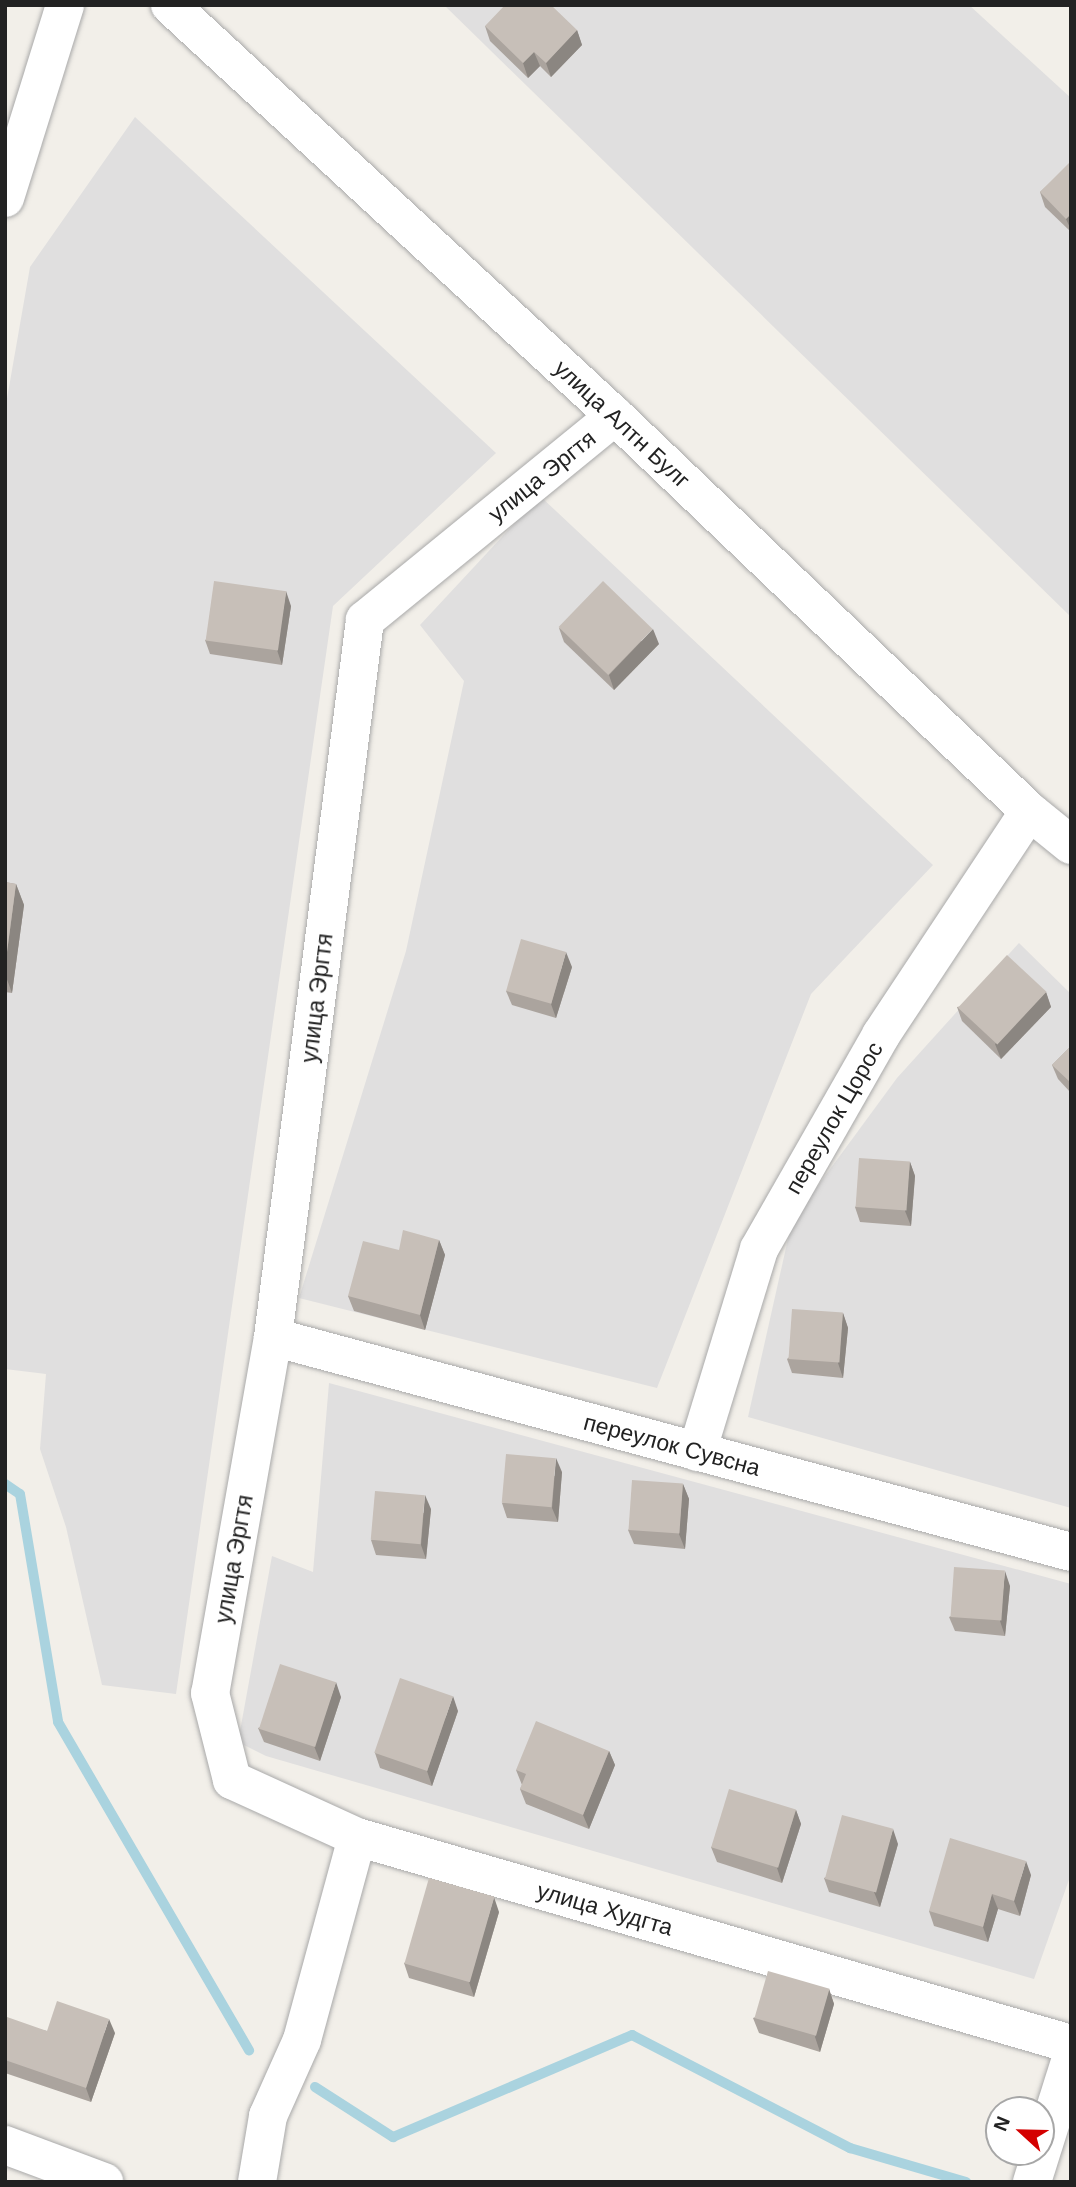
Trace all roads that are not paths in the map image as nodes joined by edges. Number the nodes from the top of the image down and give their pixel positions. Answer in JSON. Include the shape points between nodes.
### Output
{"nodes":[{"id":1,"x":65,"y":5,"type":"edge"},
{"id":2,"x":170,"y":5,"type":"edge"},
{"id":3,"x":5,"y":198,"type":"edge"},
{"id":4,"x":615,"y":416,"type":"junction"},
{"id":5,"x":1029,"y":811,"type":"junction"},
{"id":6,"x":1071,"y":845,"type":"edge"},
{"id":7,"x":273,"y":1337,"type":"junction"},
{"id":8,"x":697,"y":1452,"type":"junction"},
{"id":9,"x":1071,"y":1552,"type":"edge"},
{"id":10,"x":210,"y":1693,"type":"joint"},
{"id":11,"x":357,"y":1837,"type":"junction"},
{"id":12,"x":1071,"y":2045,"type":"edge"},
{"id":13,"x":1071,"y":2058,"type":"edge"},
{"id":14,"x":5,"y":2145,"type":"edge"},
{"id":15,"x":104,"y":2182,"type":"edge"},
{"id":16,"x":257,"y":2182,"type":"edge"},
{"id":17,"x":1032,"y":2182,"type":"edge"}],
"edges":[{"from":1,"to":3,"type":"street"},
{"from":2,"to":4,"type":"street","name":"улица Алтн Булг"},
{"from":4,"to":5,"type":"street","name":"улица Алтн Булг"},
{"from":4,"to":7,"type":"street","name":"улица Эргтя","via":[[365,620]]},
{"from":5,"to":6,"type":"street","name":"улица Алтн Булг"},
{"from":5,"to":8,"type":"street","name":"переулок Цорос","via":[[881,1035],[759,1249]]},
{"from":7,"to":8,"type":"street","name":"переулок Сувсна"},
{"from":7,"to":10,"type":"street","name":"улица Эргтя"},
{"from":8,"to":9,"type":"street","name":"переулок Сувсна"},
{"from":10,"to":11,"type":"street","name":"улица Худгта","via":[[232,1780]]},
{"from":11,"to":12,"type":"street","name":"улица Худгта"},
{"from":11,"to":16,"type":"street","via":[[302,2040],[268,2116]]},
{"from":13,"to":17,"type":"street"},
{"from":14,"to":15,"type":"street"}]}
